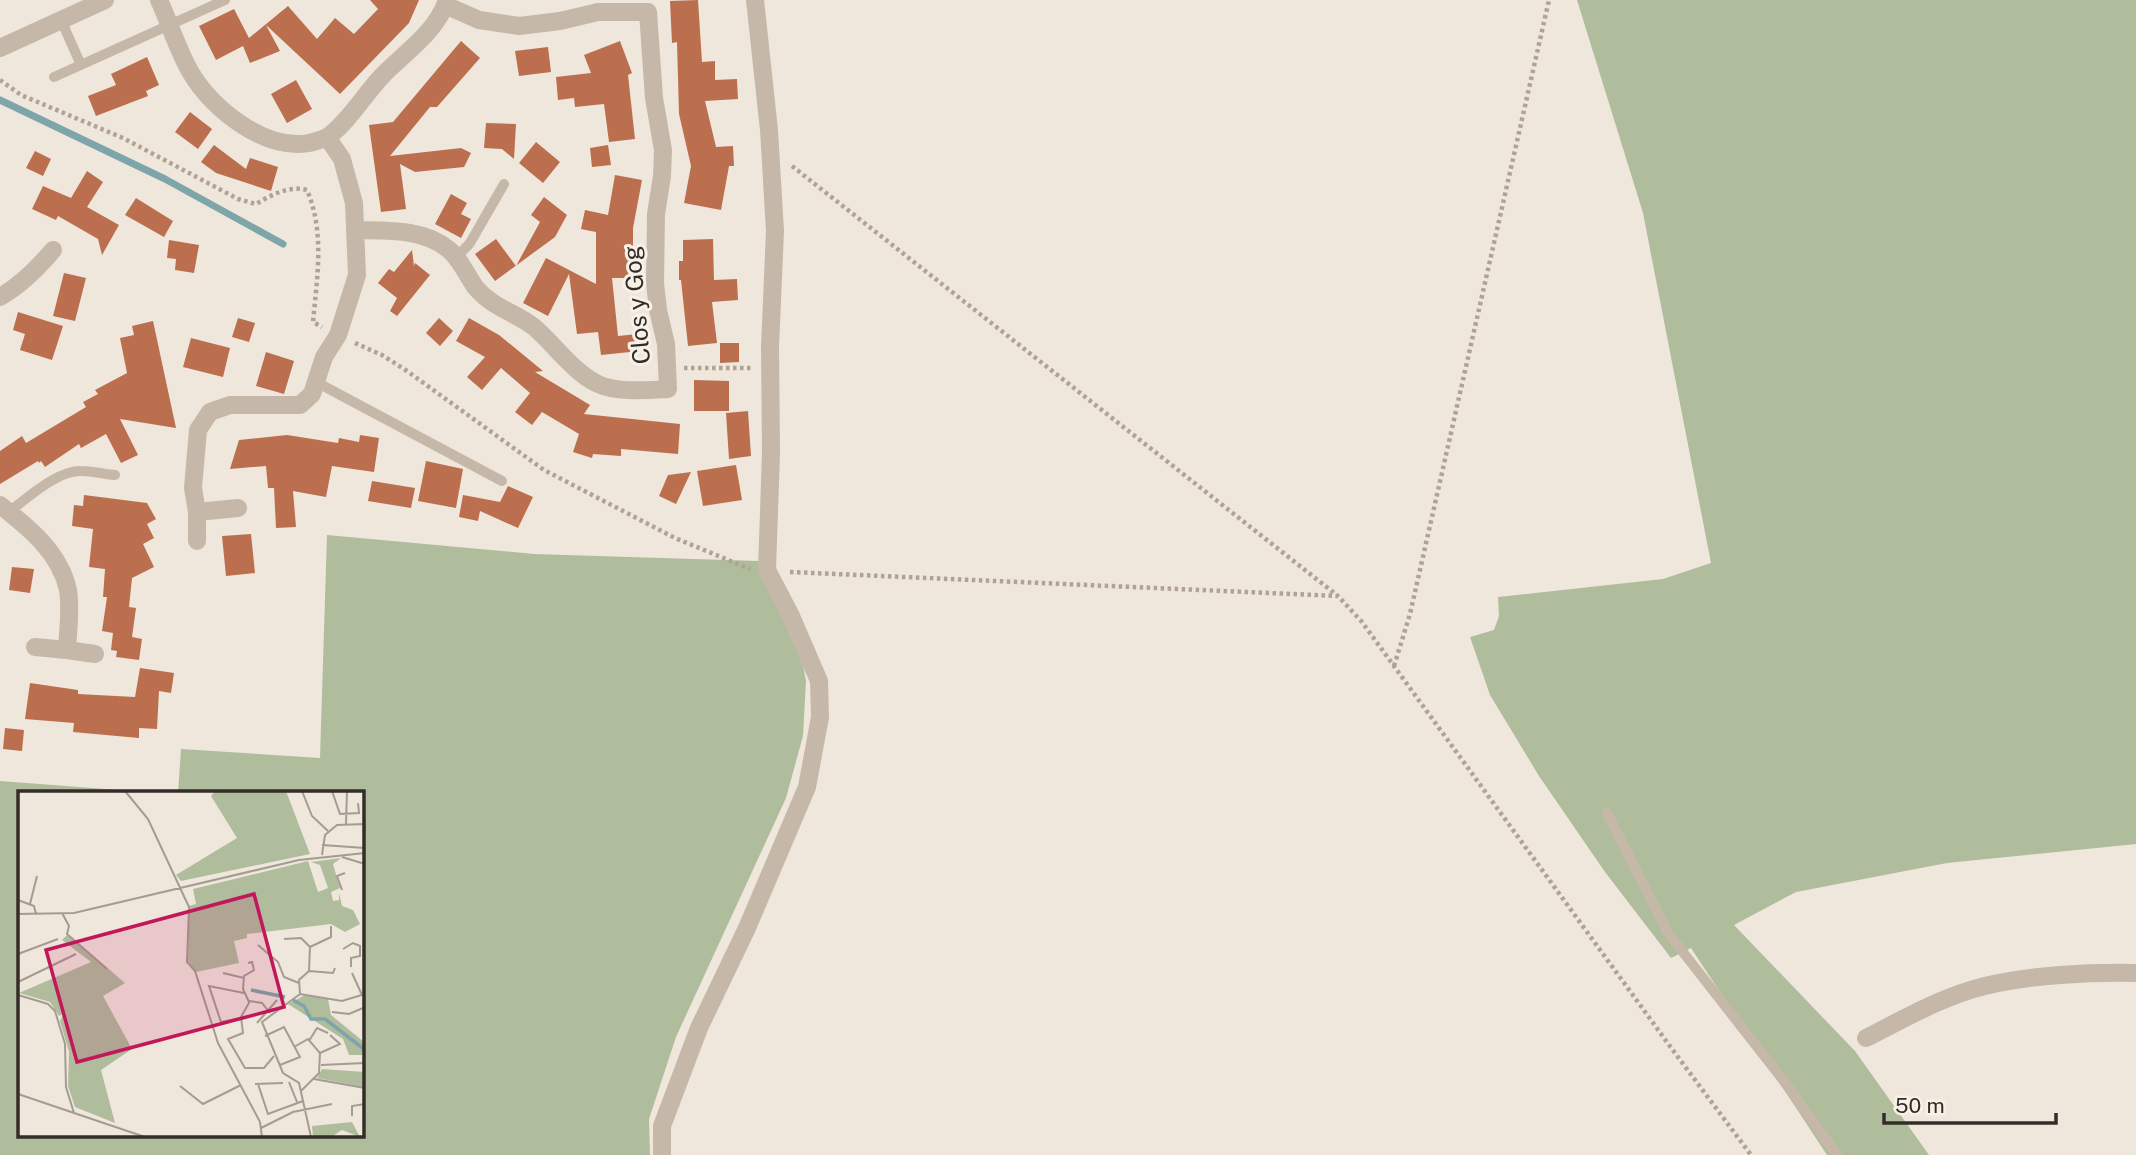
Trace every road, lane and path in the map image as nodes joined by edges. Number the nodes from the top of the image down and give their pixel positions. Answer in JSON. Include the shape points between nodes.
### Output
{"nodes":[{"id":1,"x":105,"y":0,"type":"edge"},
{"id":2,"x":159,"y":0,"type":"edge"},
{"id":3,"x":225,"y":0,"type":"edge"},
{"id":4,"x":755,"y":0,"type":"edge"},
{"id":5,"x":1549,"y":0,"type":"edge"},
{"id":6,"x":446,"y":3,"type":"edge"},
{"id":7,"x":59,"y":21,"type":"junction"},
{"id":8,"x":170,"y":25,"type":"junction"},
{"id":9,"x":0,"y":48,"type":"edge"},
{"id":10,"x":81,"y":65,"type":"junction"},
{"id":11,"x":54,"y":77,"type":"dead end"},
{"id":12,"x":0,"y":80,"type":"edge"},
{"id":13,"x":327,"y":137,"type":"junction"},
{"id":14,"x":770,"y":149,"type":"junction"},
{"id":15,"x":503,"y":184,"type":"dead end"},
{"id":16,"x":355,"y":230,"type":"junction"},
{"id":17,"x":53,"y":250,"type":"dead end"},
{"id":18,"x":456,"y":258,"type":"junction"},
{"id":19,"x":0,"y":297,"type":"edge"},
{"id":20,"x":338,"y":335,"type":"junction"},
{"id":21,"x":667,"y":368,"type":"junction"},
{"id":22,"x":771,"y":368,"type":"junction"},
{"id":23,"x":316,"y":382,"type":"junction"},
{"id":24,"x":115,"y":475,"type":"dead end"},
{"id":25,"x":502,"y":481,"type":"dead end"},
{"id":26,"x":5,"y":508,"type":"edge"},
{"id":27,"x":238,"y":508,"type":"dead end"},
{"id":28,"x":197,"y":512,"type":"junction"},
{"id":29,"x":197,"y":541,"type":"dead end"},
{"id":30,"x":766,"y":570,"type":"junction"},
{"id":31,"x":1338,"y":596,"type":"junction"},
{"id":32,"x":35,"y":647,"type":"dead end"},
{"id":33,"x":67,"y":650,"type":"junction"},
{"id":34,"x":95,"y":654,"type":"dead end"},
{"id":35,"x":1393,"y":666,"type":"junction"},
{"id":36,"x":1607,"y":813,"type":"dead end"},
{"id":37,"x":2136,"y":973,"type":"edge"},
{"id":38,"x":1866,"y":1038,"type":"dead end"},
{"id":39,"x":662,"y":1155,"type":"edge"},
{"id":40,"x":1751,"y":1155,"type":"edge"},
{"id":41,"x":1838,"y":1155,"type":"edge"}],
"edges":[{"from":1,"to":7,"type":"street"},
{"from":2,"to":8,"type":"street"},
{"from":3,"to":8,"type":"lane"},
{"from":4,"to":14,"type":"street"},
{"from":5,"to":35,"type":"path","via":[[1410,614]]},
{"from":6,"to":13,"type":"street","via":[[419,43]]},
{"from":6,"to":21,"type":"street","name":"Clos y Gog","via":[[480,20],[519,26],[598,12],[648,12],[663,150],[655,283]]},
{"from":7,"to":9,"type":"street"},
{"from":7,"to":10,"type":"lane"},
{"from":8,"to":10,"type":"lane"},
{"from":8,"to":13,"type":"street","via":[[191,73],[206,93],[250,130],[286,144]]},
{"from":10,"to":11,"type":"lane"},
{"from":12,"to":20,"type":"path","via":[[21,95],[148,149],[239,199],[256,204],[297,187],[307,190],[313,202],[319,252],[313,322]]},
{"from":13,"to":16,"type":"street","via":[[342,159],[354,203]]},
{"from":14,"to":22,"type":"street","via":[[775,231]]},
{"from":14,"to":31,"type":"path"},
{"from":15,"to":18,"type":"lane","via":[[470,243]]},
{"from":16,"to":18,"type":"street","name":"Clos y Gog","via":[[425,236]]},
{"from":16,"to":20,"type":"street","via":[[357,275]]},
{"from":17,"to":19,"type":"street","via":[[35,271]]},
{"from":18,"to":21,"type":"street","name":"Clos y Gog","via":[[496,307],[532,325],[599,385],[641,391],[668,389]]},
{"from":20,"to":23,"type":"street"},
{"from":20,"to":30,"type":"path","via":[[407,371],[544,470],[675,538],[745,568]]},
{"from":21,"to":22,"type":"path"},
{"from":22,"to":30,"type":"street"},
{"from":23,"to":25,"type":"lane"},
{"from":23,"to":28,"type":"street","via":[[312,394],[300,405],[230,405],[210,412],[198,430],[193,488]]},
{"from":24,"to":26,"type":"lane","via":[[68,473]]},
{"from":26,"to":33,"type":"street","via":[[42,541],[60,570],[68,590]]},
{"from":27,"to":28,"type":"street"},
{"from":28,"to":29,"type":"street"},
{"from":30,"to":31,"type":"path"},
{"from":30,"to":39,"type":"street","via":[[819,681],[820,718],[814,752],[807,787],[699,1028],[662,1126]]},
{"from":31,"to":35,"type":"path"},
{"from":32,"to":33,"type":"street"},
{"from":33,"to":34,"type":"street"},
{"from":35,"to":40,"type":"path"},
{"from":36,"to":41,"type":"lane","via":[[1668,933]]},
{"from":37,"to":38,"type":"street","via":[[1984,986]]}]}
